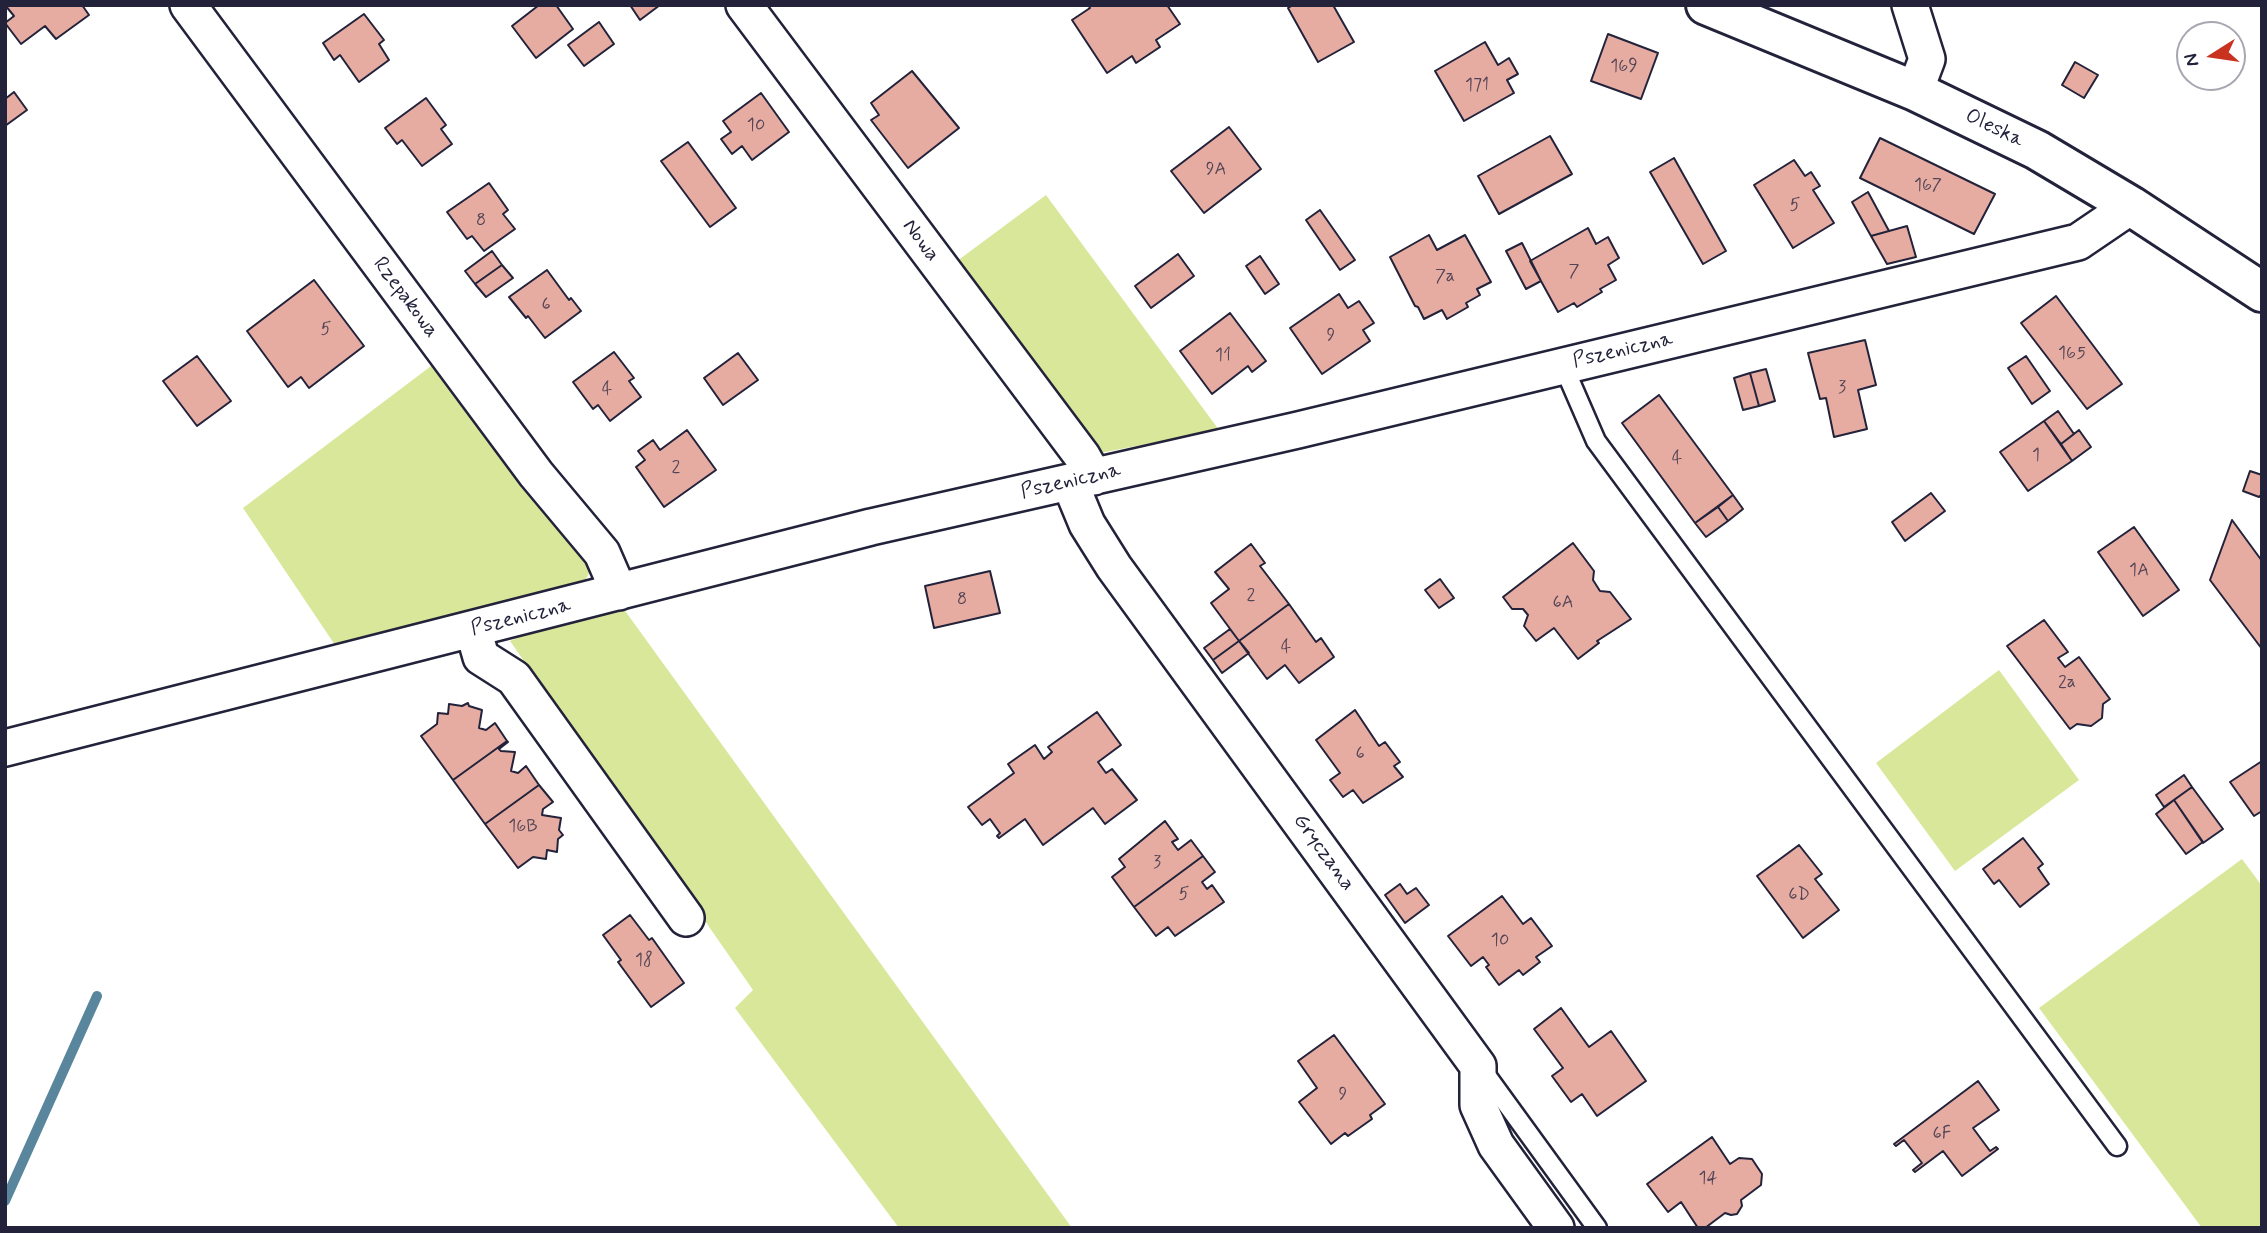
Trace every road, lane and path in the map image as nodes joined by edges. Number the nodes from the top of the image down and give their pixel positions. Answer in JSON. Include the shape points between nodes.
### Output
{"nodes":[{"id":1,"x":188,"y":5,"type":"edge"},
{"id":2,"x":744,"y":5,"type":"edge"},
{"id":3,"x":1706,"y":5,"type":"edge"},
{"id":4,"x":1910,"y":5,"type":"edge"},
{"id":5,"x":1915,"y":91,"type":"junction"},
{"id":6,"x":2131,"y":206,"type":"junction"},
{"id":7,"x":2262,"y":292,"type":"edge"},
{"id":8,"x":1563,"y":365,"type":"junction"},
{"id":9,"x":1082,"y":480,"type":"junction"},
{"id":10,"x":620,"y":592,"type":"junction"},
{"id":11,"x":473,"y":629,"type":"junction"},
{"id":12,"x":5,"y":748,"type":"edge"},
{"id":13,"x":686,"y":918,"type":"dead end"},
{"id":14,"x":1478,"y":1066,"type":"junction"},
{"id":15,"x":2117,"y":1146,"type":"dead end"},
{"id":16,"x":1556,"y":1228,"type":"edge"},
{"id":17,"x":1597,"y":1228,"type":"edge"}],
"edges":[{"from":1,"to":10,"type":"street","name":"Rzepakowa","via":[[536,474],[602,553]]},
{"from":2,"to":9,"type":"street","name":"Nowa","via":[[1082,456]]},
{"from":3,"to":5,"type":"main road","name":"Oleska"},
{"from":4,"to":5,"type":"street","via":[[1927,59]]},
{"from":5,"to":6,"type":"main road","name":"Oleska","via":[[2037,150]]},
{"from":6,"to":7,"type":"main road","name":"Oleska"},
{"from":6,"to":8,"type":"street","name":"Pszeniczna","via":[[2078,242]]},
{"from":8,"to":9,"type":"street","name":"Pszeniczna"},
{"from":8,"to":15,"type":"lane","via":[[1596,441]]},
{"from":9,"to":10,"type":"street","name":"Pszeniczna","via":[[871,527]]},
{"from":9,"to":14,"type":"street","name":"Gryczana","via":[[1087,524],[1114,567]]},
{"from":10,"to":11,"type":"street","name":"Pszeniczna"},
{"from":11,"to":12,"type":"street","name":"Pszeniczna"},
{"from":11,"to":13,"type":"street","via":[[481,657],[514,678]]},
{"from":14,"to":16,"type":"street","via":[[1478,1105],[1496,1145]]},
{"from":14,"to":17,"type":"lane"}]}
